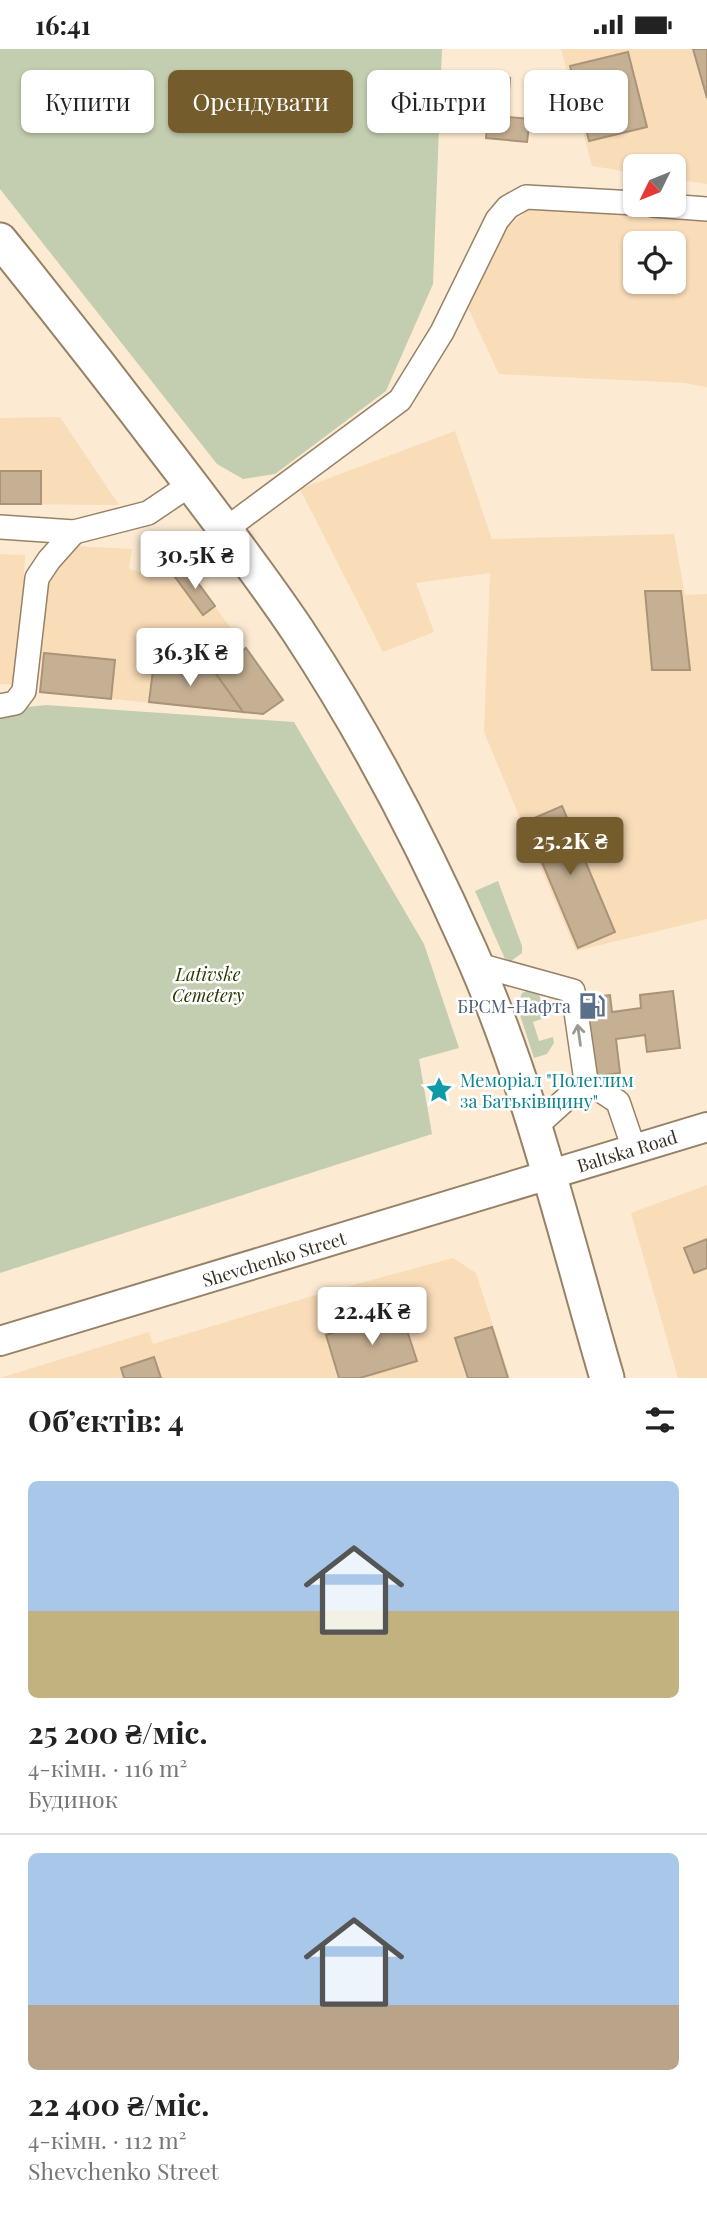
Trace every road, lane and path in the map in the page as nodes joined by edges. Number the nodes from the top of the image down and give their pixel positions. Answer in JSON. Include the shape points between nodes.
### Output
{"nodes":[{"id":1,"x":623,"y":202,"type":"edge"},
{"id":2,"x":686,"y":207,"type":"edge"},
{"id":3,"x":707,"y":209,"type":"edge"},
{"id":4,"x":0,"y":240,"type":"edge"},
{"id":5,"x":191,"y":484,"type":"junction"},
{"id":6,"x":0,"y":527,"type":"edge"},
{"id":7,"x":226,"y":530,"type":"junction"},
{"id":8,"x":74,"y":532,"type":"junction"},
{"id":9,"x":0,"y":706,"type":"edge"},
{"id":10,"x":475,"y":964,"type":"junction"},
{"id":11,"x":586,"y":1081,"type":"junction"},
{"id":12,"x":707,"y":1127,"type":"edge"},
{"id":13,"x":534,"y":1128,"type":"junction"},
{"id":14,"x":634,"y":1149,"type":"junction"},
{"id":15,"x":548,"y":1175,"type":"junction"},
{"id":16,"x":0,"y":1342,"type":"edge"},
{"id":17,"x":607,"y":1378,"type":"edge"}],
"edges":[{"from":1,"to":7,"type":"street","via":[[526,197],[508,207],[400,400]]},
{"from":2,"to":3,"type":"street"},
{"from":4,"to":5,"type":"highway"},
{"from":5,"to":7,"type":"highway"},
{"from":5,"to":8,"type":"street","via":[[148,513]]},
{"from":6,"to":8,"type":"street"},
{"from":7,"to":10,"type":"highway","via":[[298,631],[363,737],[421,844]]},
{"from":8,"to":9,"type":"street","via":[[37,578],[24,691],[15,703]]},
{"from":11,"to":10,"type":"street","one_way":true,"via":[[573,991]]},
{"from":10,"to":13,"type":"highway"},
{"from":11,"to":13,"type":"street"},
{"from":11,"to":14,"type":"street","via":[[618,1102]]},
{"from":12,"to":14,"type":"main road","name":"Baltska Road"},
{"from":13,"to":15,"type":"highway"},
{"from":14,"to":15,"type":"main road","name":"Baltska Road"},
{"from":15,"to":16,"type":"main road","name":"Shevchenko Street"},
{"from":15,"to":17,"type":"highway"}]}
